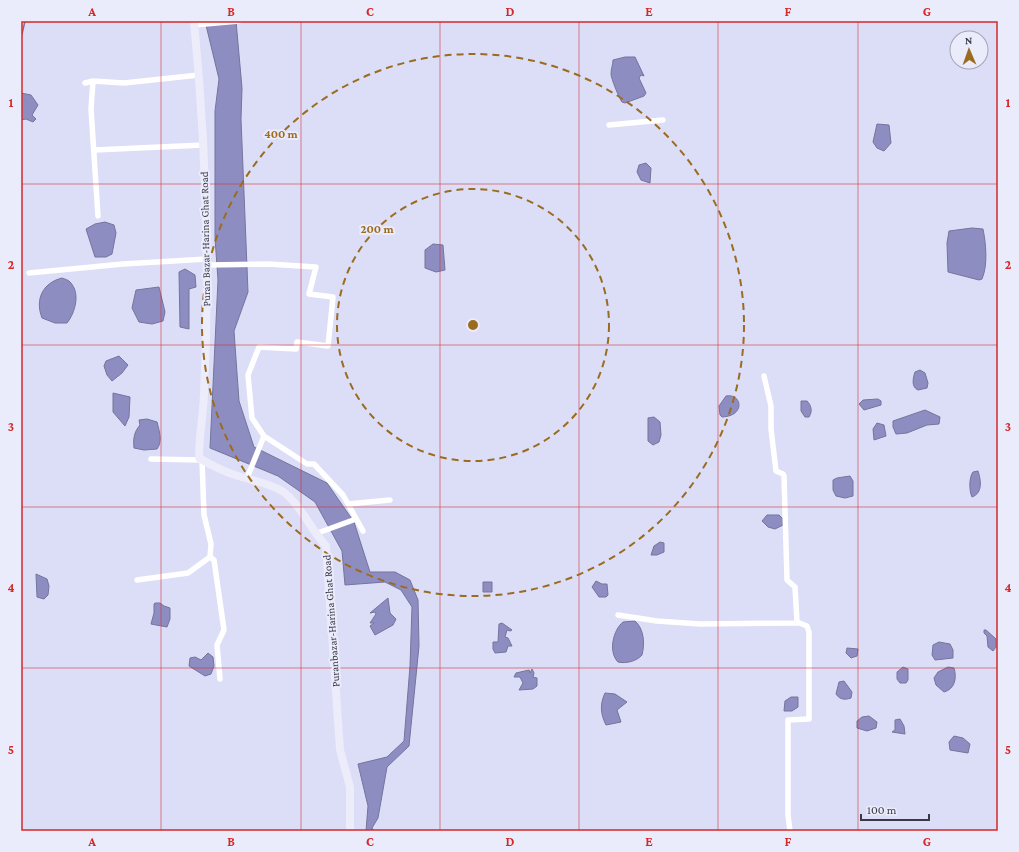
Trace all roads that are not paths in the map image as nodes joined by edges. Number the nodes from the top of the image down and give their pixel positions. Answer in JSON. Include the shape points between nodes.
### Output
{"nodes":[{"id":1,"x":239,"y":21,"type":"edge"},
{"id":2,"x":194,"y":23,"type":"edge"},
{"id":3,"x":199,"y":74,"type":"junction"},
{"id":4,"x":93,"y":81,"type":"junction"},
{"id":5,"x":85,"y":83,"type":"dead end"},
{"id":6,"x":663,"y":120,"type":"dead end"},
{"id":7,"x":610,"y":125,"type":"dead end"},
{"id":8,"x":203,"y":145,"type":"junction"},
{"id":9,"x":95,"y":150,"type":"junction"},
{"id":10,"x":98,"y":216,"type":"dead end"},
{"id":11,"x":207,"y":262,"type":"junction"},
{"id":12,"x":29,"y":273,"type":"dead end"},
{"id":13,"x":764,"y":376,"type":"dead end"},
{"id":14,"x":264,"y":436,"type":"junction"},
{"id":15,"x":152,"y":459,"type":"dead end"},
{"id":16,"x":201,"y":459,"type":"junction"},
{"id":17,"x":247,"y":478,"type":"junction"},
{"id":18,"x":390,"y":500,"type":"dead end"},
{"id":19,"x":348,"y":504,"type":"junction"},
{"id":20,"x":356,"y":519,"type":"junction"},
{"id":21,"x":363,"y":531,"type":"dead end"},
{"id":22,"x":315,"y":534,"type":"junction"},
{"id":23,"x":210,"y":557,"type":"junction"},
{"id":24,"x":137,"y":580,"type":"dead end"},
{"id":25,"x":618,"y":615,"type":"dead end"},
{"id":26,"x":798,"y":623,"type":"junction"},
{"id":27,"x":220,"y":679,"type":"dead end"},
{"id":28,"x":350,"y":831,"type":"edge"},
{"id":29,"x":790,"y":831,"type":"edge"}],
"edges":[{"from":1,"to":2,"type":"street"},
{"from":2,"to":3,"type":"main road","name":"Puran Bazar-Harina Ghat Road"},
{"from":3,"to":4,"type":"street","via":[[124,83]]},
{"from":3,"to":8,"type":"main road","name":"Puran Bazar-Harina Ghat Road"},
{"from":4,"to":5,"type":"street"},
{"from":4,"to":9,"type":"street","via":[[91,109]]},
{"from":6,"to":7,"type":"street"},
{"from":8,"to":9,"type":"street"},
{"from":8,"to":11,"type":"main road","name":"Puran Bazar-Harina Ghat Road"},
{"from":9,"to":10,"type":"street"},
{"from":11,"to":12,"type":"street","via":[[123,264]]},
{"from":11,"to":14,"type":"street","via":[[316,267],[309,294],[333,297],[328,346],[297,342],[296,349],[259,347],[248,375],[252,418]]},
{"from":11,"to":16,"type":"main road","name":"Puran Bazar-Harina Ghat Road"},
{"from":13,"to":26,"type":"street","via":[[771,406],[776,471],[784,476],[788,580],[794,586]]},
{"from":14,"to":17,"type":"street"},
{"from":14,"to":19,"type":"street","via":[[307,464],[314,464],[343,495]]},
{"from":15,"to":16,"type":"street"},
{"from":16,"to":17,"type":"main road","name":"Puranbazar-Harina Ghat Road","via":[[216,468]]},
{"from":16,"to":23,"type":"street","via":[[204,515],[211,544]]},
{"from":17,"to":22,"type":"main road","name":"Puranbazar-Harina Ghat Road","via":[[283,492],[298,507]]},
{"from":18,"to":19,"type":"street"},
{"from":19,"to":20,"type":"street"},
{"from":20,"to":21,"type":"street"},
{"from":20,"to":22,"type":"street"},
{"from":22,"to":28,"type":"main road","name":"Puranbazar-Harina Ghat Road","via":[[326,546],[340,750],[350,787]]},
{"from":23,"to":24,"type":"street","via":[[188,573]]},
{"from":23,"to":27,"type":"street","via":[[214,560],[224,630],[217,645]]},
{"from":25,"to":26,"type":"street","via":[[650,621],[700,624]]},
{"from":26,"to":29,"type":"street","via":[[807,626],[808,632],[809,719],[788,720]]}]}
